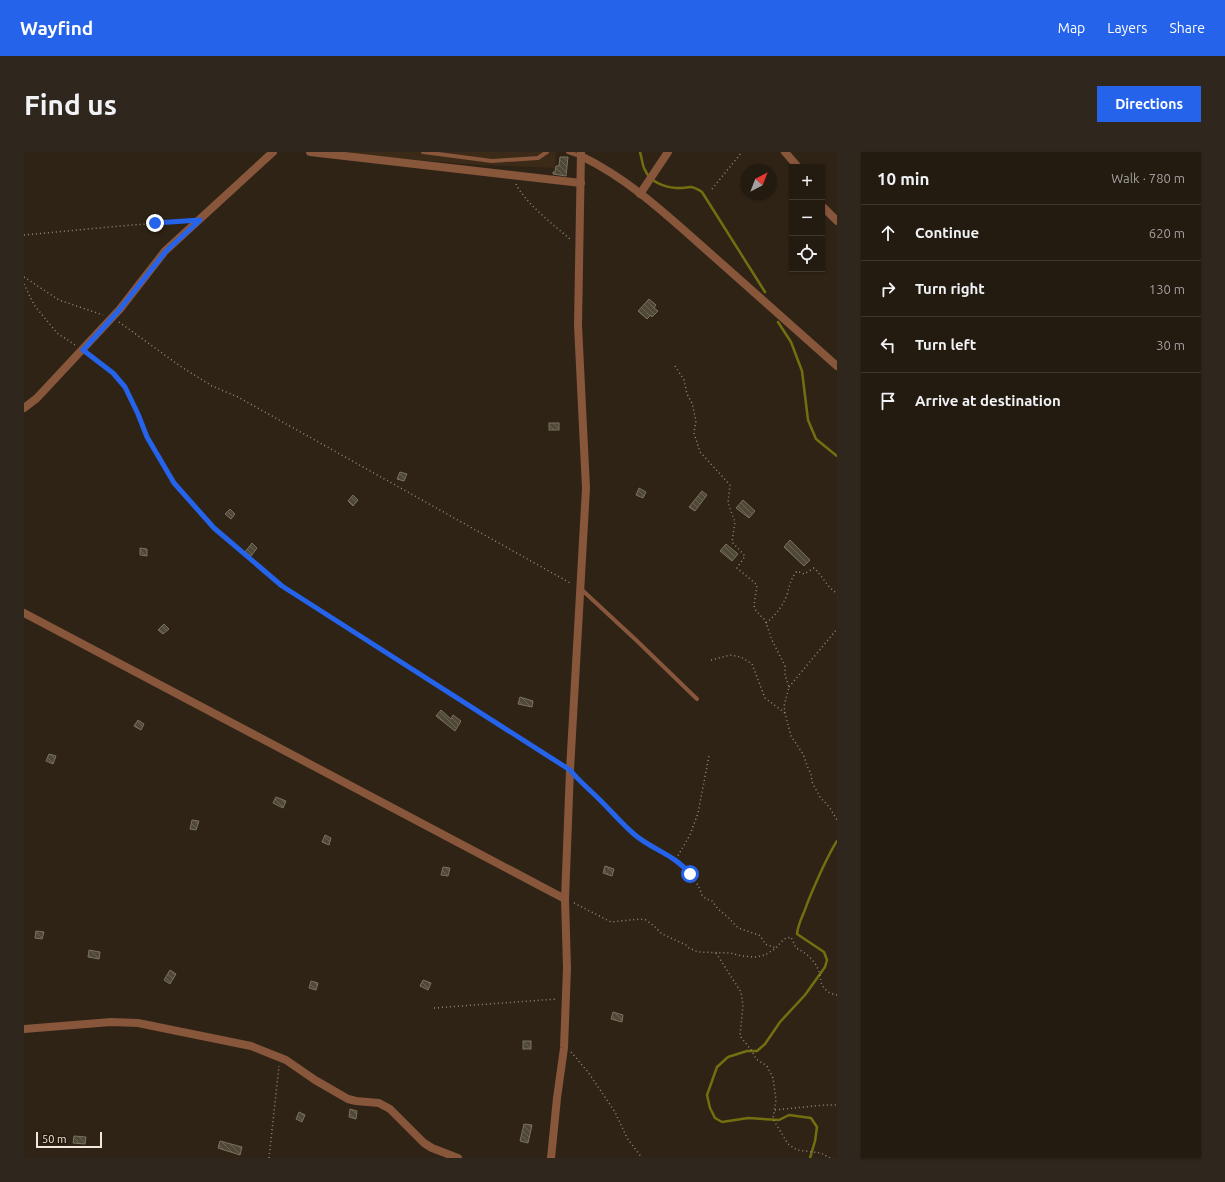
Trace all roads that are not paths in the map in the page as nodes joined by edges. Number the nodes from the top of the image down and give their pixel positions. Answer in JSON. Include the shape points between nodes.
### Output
{"nodes":[{"id":1,"x":273,"y":152,"type":"edge"},
{"id":2,"x":310,"y":152,"type":"edge"},
{"id":3,"x":423,"y":152,"type":"edge"},
{"id":4,"x":547,"y":152,"type":"edge"},
{"id":5,"x":568,"y":152,"type":"edge"},
{"id":6,"x":668,"y":152,"type":"edge"},
{"id":7,"x":785,"y":152,"type":"edge"},
{"id":8,"x":581,"y":154,"type":"edge"},
{"id":9,"x":795,"y":164,"type":"edge"},
{"id":10,"x":581,"y":183,"type":"junction"},
{"id":11,"x":640,"y":194,"type":"junction"},
{"id":12,"x":825,"y":209,"type":"edge"},
{"id":13,"x":837,"y":221,"type":"edge"},
{"id":14,"x":837,"y":366,"type":"edge"},
{"id":15,"x":24,"y":408,"type":"edge"},
{"id":16,"x":581,"y":589,"type":"junction"},
{"id":17,"x":24,"y":614,"type":"edge"},
{"id":18,"x":697,"y":699,"type":"dead end"},
{"id":19,"x":565,"y":899,"type":"junction"},
{"id":20,"x":24,"y":1029,"type":"edge"},
{"id":21,"x":458,"y":1158,"type":"edge"},
{"id":22,"x":551,"y":1158,"type":"edge"}],
"edges":[{"from":1,"to":15,"type":"street","via":[[162,255],[112,318],[37,398]]},
{"from":2,"to":10,"type":"street"},
{"from":3,"to":4,"type":"lane","via":[[492,161],[538,158]]},
{"from":5,"to":8,"type":"lane"},
{"from":6,"to":11,"type":"street"},
{"from":7,"to":9,"type":"street"},
{"from":8,"to":10,"type":"street"},
{"from":8,"to":11,"type":"street"},
{"from":10,"to":16,"type":"street","via":[[578,325],[586,488]]},
{"from":11,"to":14,"type":"street","via":[[665,213]]},
{"from":12,"to":13,"type":"street"},
{"from":16,"to":18,"type":"lane"},
{"from":16,"to":19,"type":"street"},
{"from":17,"to":19,"type":"street"},
{"from":19,"to":22,"type":"street","via":[[567,968],[564,1048]]},
{"from":20,"to":21,"type":"street","via":[[111,1022],[138,1023],[251,1046],[280,1057],[348,1099],[384,1105],[424,1143]]}]}
